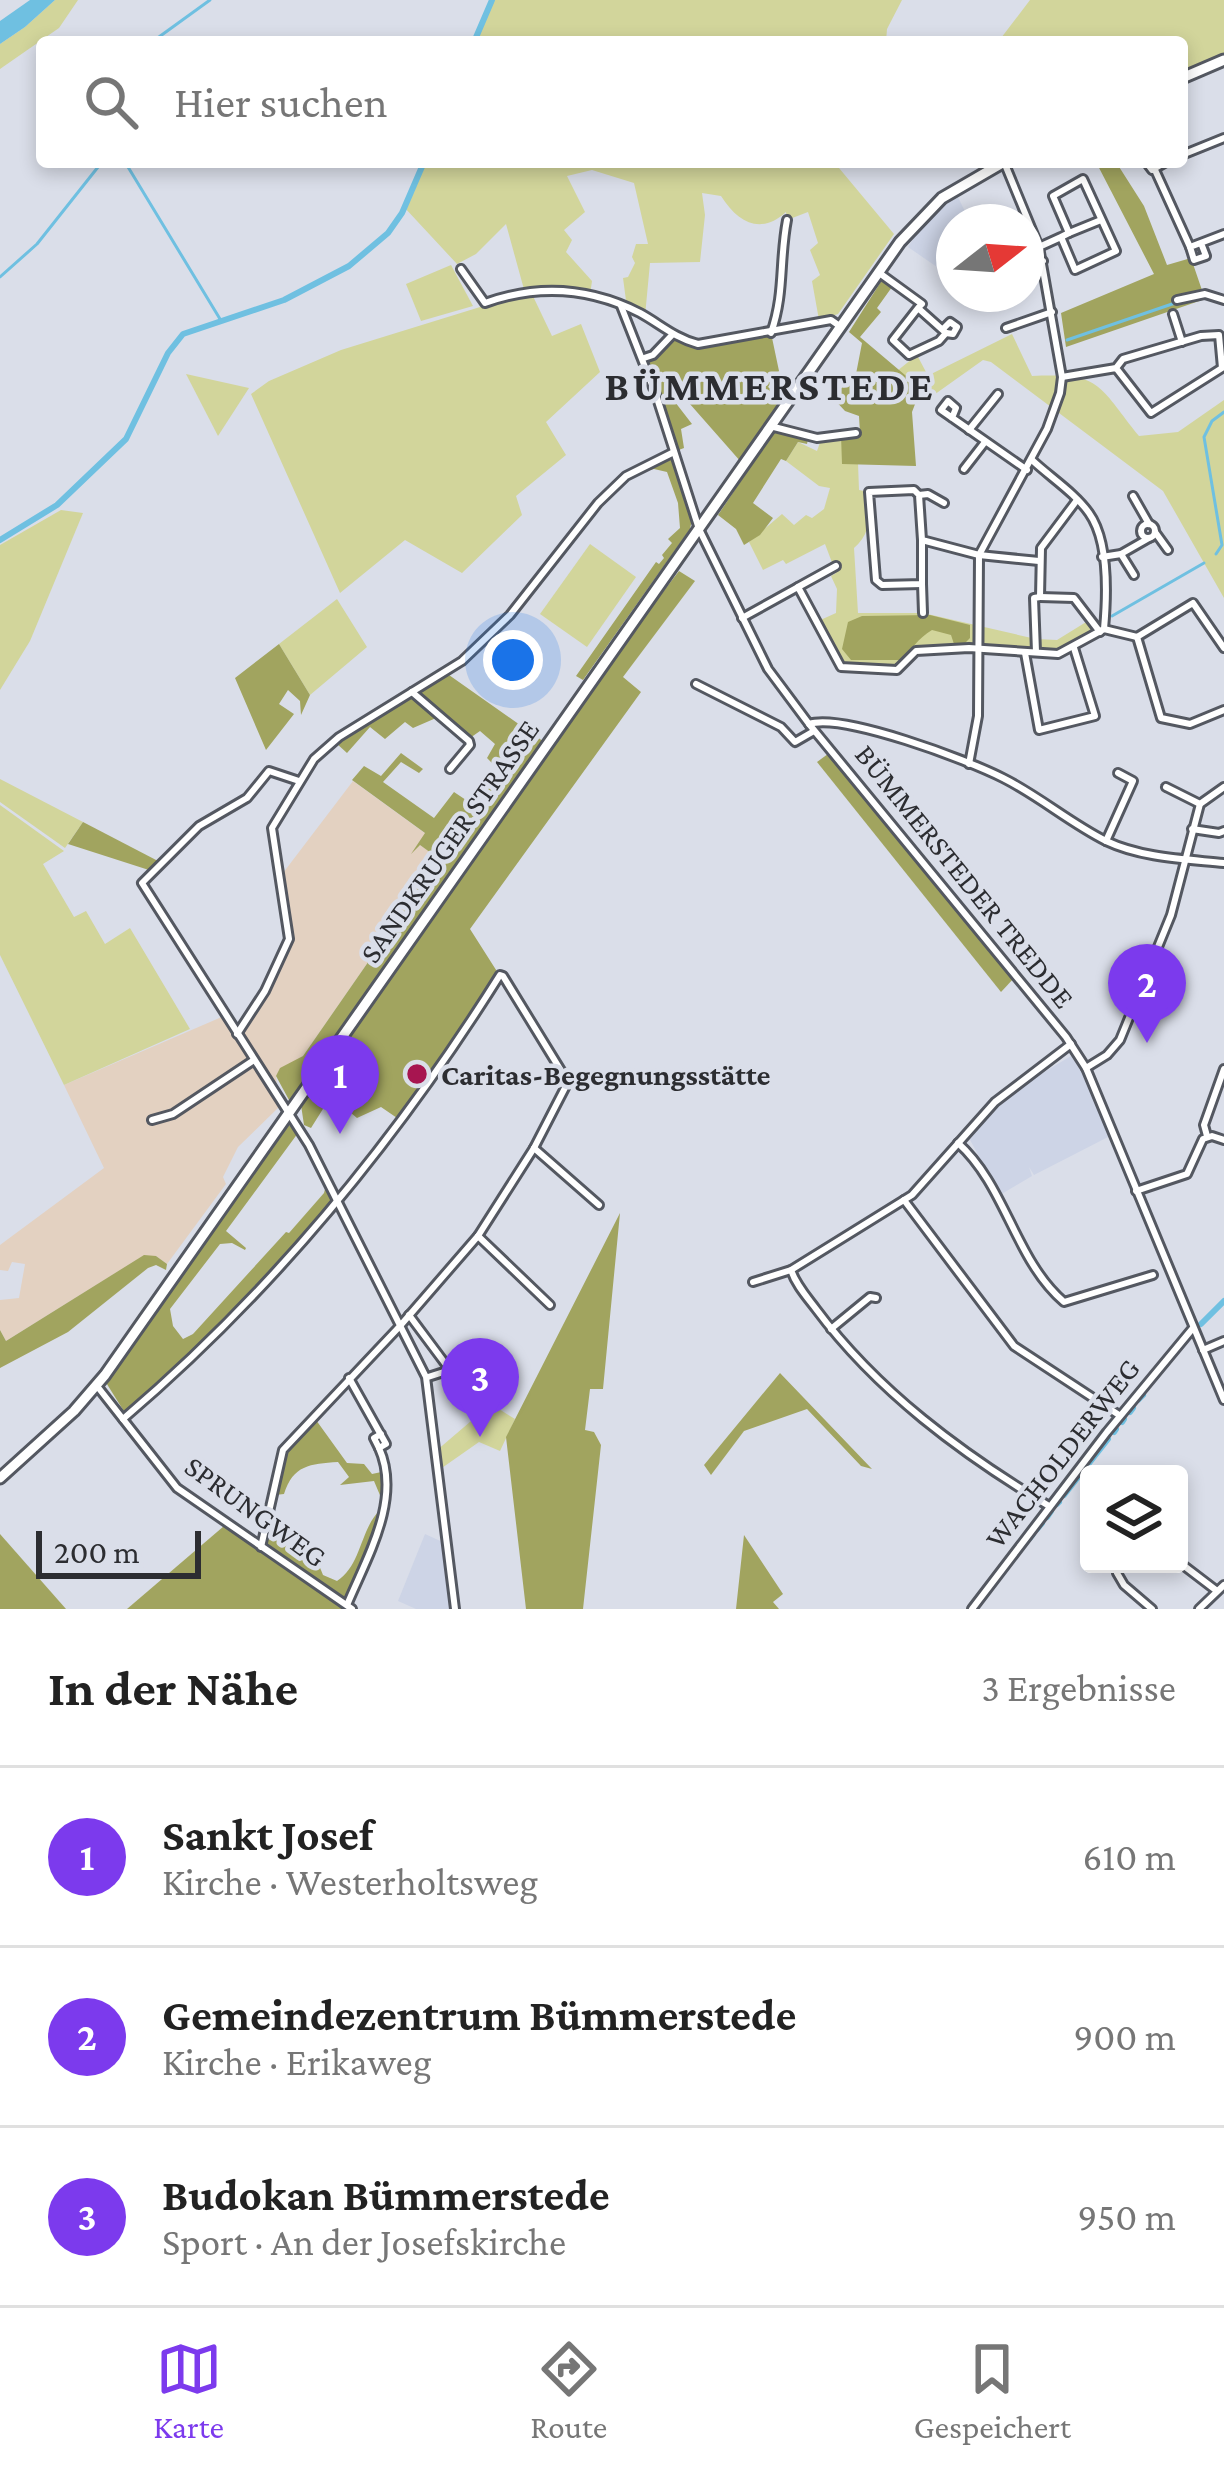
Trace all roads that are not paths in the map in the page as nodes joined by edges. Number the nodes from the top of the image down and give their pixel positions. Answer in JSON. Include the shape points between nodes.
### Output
{"nodes":[{"id":1,"x":1224,"y":60,"type":"edge"},
{"id":2,"x":1188,"y":75,"type":"edge"},
{"id":3,"x":1224,"y":138,"type":"edge"},
{"id":4,"x":1188,"y":153,"type":"edge"},
{"id":5,"x":994,"y":168,"type":"edge"},
{"id":6,"x":1007,"y":168,"type":"edge"},
{"id":7,"x":1162,"y":168,"type":"edge"},
{"id":8,"x":1022,"y":204,"type":"edge"},
{"id":9,"x":787,"y":220,"type":"dead end"},
{"id":10,"x":1101,"y":220,"type":"junction"},
{"id":11,"x":1224,"y":233,"type":"edge"},
{"id":12,"x":1065,"y":235,"type":"junction"},
{"id":13,"x":1201,"y":243,"type":"junction"},
{"id":14,"x":1044,"y":245,"type":"edge"},
{"id":15,"x":1190,"y":247,"type":"junction"},
{"id":16,"x":1044,"y":267,"type":"edge"},
{"id":17,"x":461,"y":269,"type":"dead end"},
{"id":18,"x":878,"y":272,"type":"junction"},
{"id":19,"x":1177,"y":300,"type":"dead end"},
{"id":20,"x":1224,"y":300,"type":"edge"},
{"id":21,"x":621,"y":306,"type":"junction"},
{"id":22,"x":918,"y":308,"type":"junction"},
{"id":23,"x":1052,"y":312,"type":"junction"},
{"id":24,"x":1173,"y":314,"type":"dead end"},
{"id":25,"x":841,"y":327,"type":"junction"},
{"id":26,"x":1006,"y":328,"type":"dead end"},
{"id":27,"x":771,"y":333,"type":"junction"},
{"id":28,"x":673,"y":334,"type":"junction"},
{"id":29,"x":1182,"y":342,"type":"junction"},
{"id":30,"x":643,"y":359,"type":"junction"},
{"id":31,"x":1117,"y":368,"type":"junction"},
{"id":32,"x":1061,"y":377,"type":"junction"},
{"id":33,"x":998,"y":394,"type":"dead end"},
{"id":34,"x":952,"y":418,"type":"dead end"},
{"id":35,"x":770,"y":426,"type":"junction"},
{"id":36,"x":969,"y":430,"type":"junction"},
{"id":37,"x":856,"y":433,"type":"dead end"},
{"id":38,"x":985,"y":442,"type":"junction"},
{"id":39,"x":674,"y":452,"type":"junction"},
{"id":40,"x":1032,"y":460,"type":"junction"},
{"id":41,"x":964,"y":469,"type":"dead end"},
{"id":42,"x":1027,"y":470,"type":"junction"},
{"id":43,"x":919,"y":494,"type":"junction"},
{"id":44,"x":1133,"y":496,"type":"dead end"},
{"id":45,"x":1077,"y":500,"type":"junction"},
{"id":46,"x":944,"y":503,"type":"dead end"},
{"id":47,"x":699,"y":529,"type":"junction"},
{"id":48,"x":1151,"y":531,"type":"junction"},
{"id":49,"x":922,"y":540,"type":"junction"},
{"id":50,"x":1168,"y":550,"type":"dead end"},
{"id":51,"x":1121,"y":554,"type":"junction"},
{"id":52,"x":979,"y":555,"type":"junction"},
{"id":53,"x":1102,"y":557,"type":"junction"},
{"id":54,"x":1039,"y":561,"type":"junction"},
{"id":55,"x":836,"y":566,"type":"dead end"},
{"id":56,"x":1134,"y":575,"type":"dead end"},
{"id":57,"x":922,"y":584,"type":"junction"},
{"id":58,"x":798,"y":586,"type":"junction"},
{"id":59,"x":1040,"y":597,"type":"junction"},
{"id":60,"x":923,"y":613,"type":"dead end"},
{"id":61,"x":742,"y":619,"type":"junction"},
{"id":62,"x":1102,"y":630,"type":"junction"},
{"id":63,"x":1138,"y":637,"type":"junction"},
{"id":64,"x":978,"y":649,"type":"junction"},
{"id":65,"x":1074,"y":649,"type":"junction"},
{"id":66,"x":1224,"y":649,"type":"edge"},
{"id":67,"x":1025,"y":653,"type":"junction"},
{"id":68,"x":1036,"y":653,"type":"junction"},
{"id":69,"x":696,"y":684,"type":"dead end"},
{"id":70,"x":412,"y":692,"type":"junction"},
{"id":71,"x":1224,"y":710,"type":"edge"},
{"id":72,"x":811,"y":728,"type":"junction"},
{"id":73,"x":969,"y":764,"type":"junction"},
{"id":74,"x":450,"y":769,"type":"dead end"},
{"id":75,"x":1118,"y":773,"type":"dead end"},
{"id":76,"x":299,"y":781,"type":"junction"},
{"id":77,"x":1166,"y":787,"type":"dead end"},
{"id":78,"x":1224,"y":787,"type":"edge"},
{"id":79,"x":1200,"y":805,"type":"junction"},
{"id":80,"x":1192,"y":829,"type":"junction"},
{"id":81,"x":1224,"y":831,"type":"edge"},
{"id":82,"x":1106,"y":841,"type":"junction"},
{"id":83,"x":1186,"y":859,"type":"junction"},
{"id":84,"x":1224,"y":863,"type":"edge"},
{"id":85,"x":238,"y":1034,"type":"junction"},
{"id":86,"x":1071,"y":1044,"type":"junction"},
{"id":87,"x":254,"y":1060,"type":"junction"},
{"id":88,"x":1086,"y":1069,"type":"junction"},
{"id":89,"x":1224,"y":1069,"type":"edge"},
{"id":90,"x":289,"y":1113,"type":"junction"},
{"id":91,"x":152,"y":1120,"type":"dead end"},
{"id":92,"x":1207,"y":1136,"type":"junction"},
{"id":93,"x":1224,"y":1139,"type":"edge"},
{"id":94,"x":958,"y":1143,"type":"junction"},
{"id":95,"x":534,"y":1148,"type":"junction"},
{"id":96,"x":1136,"y":1191,"type":"junction"},
{"id":97,"x":338,"y":1200,"type":"junction"},
{"id":98,"x":904,"y":1200,"type":"junction"},
{"id":99,"x":599,"y":1205,"type":"dead end"},
{"id":100,"x":478,"y":1236,"type":"junction"},
{"id":101,"x":791,"y":1270,"type":"junction"},
{"id":102,"x":1153,"y":1275,"type":"dead end"},
{"id":103,"x":753,"y":1282,"type":"dead end"},
{"id":104,"x":875,"y":1298,"type":"dead end"},
{"id":105,"x":550,"y":1304,"type":"dead end"},
{"id":106,"x":409,"y":1315,"type":"junction"},
{"id":107,"x":400,"y":1326,"type":"junction"},
{"id":108,"x":1193,"y":1328,"type":"junction"},
{"id":109,"x":831,"y":1329,"type":"junction"},
{"id":110,"x":1224,"y":1341,"type":"edge"},
{"id":111,"x":1203,"y":1350,"type":"junction"},
{"id":112,"x":450,"y":1370,"type":"junction"},
{"id":113,"x":426,"y":1377,"type":"junction"},
{"id":114,"x":350,"y":1378,"type":"junction"},
{"id":115,"x":97,"y":1386,"type":"junction"},
{"id":116,"x":1224,"y":1400,"type":"edge"},
{"id":117,"x":491,"y":1404,"type":"dead end"},
{"id":118,"x":1120,"y":1416,"type":"junction"},
{"id":119,"x":123,"y":1419,"type":"junction"},
{"id":120,"x":0,"y":1478,"type":"edge"},
{"id":121,"x":1049,"y":1506,"type":"junction"},
{"id":122,"x":260,"y":1547,"type":"junction"},
{"id":123,"x":1188,"y":1569,"type":"edge"},
{"id":124,"x":1117,"y":1573,"type":"dead end"},
{"id":125,"x":1224,"y":1585,"type":"edge"},
{"id":126,"x":1216,"y":1591,"type":"junction"},
{"id":127,"x":350,"y":1607,"type":"edge"},
{"id":128,"x":455,"y":1609,"type":"edge"},
{"id":129,"x":972,"y":1609,"type":"edge"},
{"id":130,"x":1152,"y":1609,"type":"edge"},
{"id":131,"x":1199,"y":1609,"type":"edge"}],
"edges":[{"from":1,"to":2,"type":"street"},
{"from":3,"to":4,"type":"street"},
{"from":5,"to":18,"type":"street","name":"SANDKRUGER STRASSE","via":[[942,198]]},
{"from":6,"to":8,"type":"street"},
{"from":7,"to":15,"type":"street"},
{"from":9,"to":27,"type":"street","via":[[783,295]]},
{"from":10,"to":12,"type":"street"},
{"from":10,"to":12,"type":"street","via":[[1116,251],[1076,270]]},
{"from":10,"to":12,"type":"street","via":[[1083,179],[1053,196]]},
{"from":11,"to":13,"type":"street"},
{"from":12,"to":14,"type":"street"},
{"from":13,"to":15,"type":"street"},
{"from":13,"to":15,"type":"street","via":[[1206,256],[1194,260]]},
{"from":16,"to":23,"type":"street"},
{"from":17,"to":21,"type":"street","via":[[485,303],[569,290]]},
{"from":18,"to":22,"type":"street"},
{"from":18,"to":25,"type":"street","name":"SANDKRUGER STRASSE"},
{"from":19,"to":20,"type":"street"},
{"from":21,"to":28,"type":"street"},
{"from":21,"to":30,"type":"street","name":"BÜMMERSTEDER TREDDE"},
{"from":22,"to":22,"type":"street","via":[[945,331],[909,355],[893,340]]},
{"from":23,"to":26,"type":"street"},
{"from":23,"to":32,"type":"street"},
{"from":24,"to":29,"type":"street"},
{"from":25,"to":27,"type":"street","via":[[831,320]]},
{"from":25,"to":35,"type":"street","name":"SANDKRUGER STRASSE"},
{"from":27,"to":28,"type":"street","via":[[698,344]]},
{"from":28,"to":30,"type":"street"},
{"from":29,"to":31,"type":"street","via":[[1123,359]]},
{"from":29,"to":31,"type":"street","via":[[1219,335],[1222,368],[1151,413]]},
{"from":30,"to":39,"type":"street","name":"BÜMMERSTEDER TREDDE"},
{"from":31,"to":32,"type":"street"},
{"from":32,"to":40,"type":"street"},
{"from":33,"to":36,"type":"street"},
{"from":34,"to":36,"type":"street"},
{"from":35,"to":37,"type":"street","via":[[817,438]]},
{"from":35,"to":47,"type":"street","name":"SANDKRUGER STRASSE"},
{"from":36,"to":38,"type":"street"},
{"from":38,"to":41,"type":"street"},
{"from":38,"to":42,"type":"street"},
{"from":39,"to":47,"type":"street","name":"BÜMMERSTEDER TREDDE"},
{"from":39,"to":70,"type":"street","via":[[626,476],[510,615],[462,661]]},
{"from":40,"to":42,"type":"street"},
{"from":40,"to":45,"type":"street"},
{"from":42,"to":52,"type":"street"},
{"from":43,"to":46,"type":"street"},
{"from":43,"to":49,"type":"street"},
{"from":43,"to":57,"type":"street","via":[[869,491],[876,580]]},
{"from":44,"to":48,"type":"street"},
{"from":45,"to":53,"type":"street","via":[[1095,523]]},
{"from":45,"to":54,"type":"street"},
{"from":47,"to":61,"type":"street","name":"BÜMMERSTEDER TREDDE"},
{"from":47,"to":90,"type":"street","name":"SANDKRUGER STRASSE"},
{"from":48,"to":50,"type":"street"},
{"from":48,"to":51,"type":"street"},
{"from":49,"to":52,"type":"street"},
{"from":49,"to":57,"type":"street"},
{"from":51,"to":53,"type":"street"},
{"from":51,"to":56,"type":"street"},
{"from":52,"to":54,"type":"street"},
{"from":52,"to":64,"type":"street"},
{"from":53,"to":62,"type":"street"},
{"from":54,"to":59,"type":"street"},
{"from":55,"to":58,"type":"street"},
{"from":57,"to":60,"type":"street"},
{"from":58,"to":61,"type":"street"},
{"from":58,"to":64,"type":"street","via":[[842,667],[897,670],[916,651]]},
{"from":59,"to":62,"type":"street","via":[[1074,598]]},
{"from":59,"to":68,"type":"street"},
{"from":61,"to":72,"type":"street","name":"BÜMMERSTEDER TREDDE"},
{"from":62,"to":63,"type":"street"},
{"from":62,"to":65,"type":"street"},
{"from":63,"to":66,"type":"street","via":[[1193,603]]},
{"from":63,"to":71,"type":"street","via":[[1161,718],[1190,724]]},
{"from":64,"to":67,"type":"street"},
{"from":64,"to":73,"type":"street"},
{"from":65,"to":67,"type":"street","via":[[1095,716],[1039,730]]},
{"from":65,"to":68,"type":"street"},
{"from":67,"to":68,"type":"street"},
{"from":69,"to":72,"type":"street","via":[[795,742]]},
{"from":70,"to":74,"type":"street","via":[[474,743]]},
{"from":70,"to":76,"type":"street","via":[[328,746]]},
{"from":72,"to":73,"type":"street","via":[[820,721],[878,732]]},
{"from":72,"to":86,"type":"street","name":"BÜMMERSTEDER TREDDE"},
{"from":73,"to":82,"type":"street"},
{"from":75,"to":82,"type":"street","via":[[1132,781]]},
{"from":76,"to":85,"type":"street","via":[[272,836],[289,939]]},
{"from":76,"to":85,"type":"street","via":[[269,770],[256,790],[199,826],[142,883]]},
{"from":77,"to":79,"type":"street"},
{"from":78,"to":79,"type":"street"},
{"from":79,"to":80,"type":"street"},
{"from":80,"to":81,"type":"street"},
{"from":80,"to":83,"type":"street"},
{"from":82,"to":83,"type":"street"},
{"from":83,"to":84,"type":"street"},
{"from":83,"to":88,"type":"street","via":[[1120,1040]]},
{"from":85,"to":87,"type":"street"},
{"from":86,"to":88,"type":"street","name":"BÜMMERSTEDER TREDDE"},
{"from":86,"to":94,"type":"street","via":[[1005,1093]]},
{"from":87,"to":90,"type":"street"},
{"from":87,"to":91,"type":"street"},
{"from":88,"to":96,"type":"street","name":"BÜMMERSTEDER TREDDE"},
{"from":89,"to":92,"type":"street"},
{"from":90,"to":97,"type":"street"},
{"from":90,"to":115,"type":"street","name":"SANDKRUGER STRASSE"},
{"from":92,"to":93,"type":"street"},
{"from":92,"to":96,"type":"street","via":[[1187,1174]]},
{"from":94,"to":98,"type":"street"},
{"from":94,"to":102,"type":"street","via":[[1064,1303]]},
{"from":95,"to":97,"type":"street","via":[[567,1077],[501,974],[419,1099]]},
{"from":95,"to":99,"type":"street"},
{"from":95,"to":100,"type":"street"},
{"from":96,"to":108,"type":"street","name":"BÜMMERSTEDER TREDDE"},
{"from":97,"to":107,"type":"street"},
{"from":97,"to":119,"type":"street","via":[[248,1303]]},
{"from":98,"to":101,"type":"street"},
{"from":98,"to":118,"type":"street","via":[[1014,1346]]},
{"from":100,"to":105,"type":"street"},
{"from":100,"to":106,"type":"street"},
{"from":101,"to":103,"type":"street"},
{"from":101,"to":109,"type":"street"},
{"from":104,"to":109,"type":"street"},
{"from":106,"to":107,"type":"street"},
{"from":106,"to":112,"type":"street"},
{"from":107,"to":113,"type":"street"},
{"from":107,"to":114,"type":"street"},
{"from":108,"to":111,"type":"street","name":"BÜMMERSTEDER TREDDE"},
{"from":108,"to":118,"type":"street","name":"WACHOLDERWEG"},
{"from":109,"to":121,"type":"street","via":[[920,1418]]},
{"from":110,"to":111,"type":"street"},
{"from":111,"to":116,"type":"street","name":"BÜMMERSTEDER TREDDE"},
{"from":112,"to":113,"type":"street"},
{"from":112,"to":117,"type":"street"},
{"from":113,"to":128,"type":"street"},
{"from":114,"to":122,"type":"street","via":[[284,1450]]},
{"from":114,"to":127,"type":"street","via":[[386,1444],[380,1448],[389,1474]]},
{"from":115,"to":119,"type":"street","name":"SPRUNGWEG"},
{"from":115,"to":120,"type":"street","name":"SANDKRUGER STRASSE"},
{"from":118,"to":121,"type":"street","name":"WACHOLDERWEG"},
{"from":119,"to":122,"type":"street","name":"SPRUNGWEG","via":[[177,1489]]},
{"from":121,"to":129,"type":"street","name":"WACHOLDERWEG"},
{"from":122,"to":127,"type":"street","name":"SPRUNGWEG"},
{"from":123,"to":126,"type":"street"},
{"from":124,"to":130,"type":"street"},
{"from":125,"to":126,"type":"street"},
{"from":126,"to":131,"type":"street"}]}
